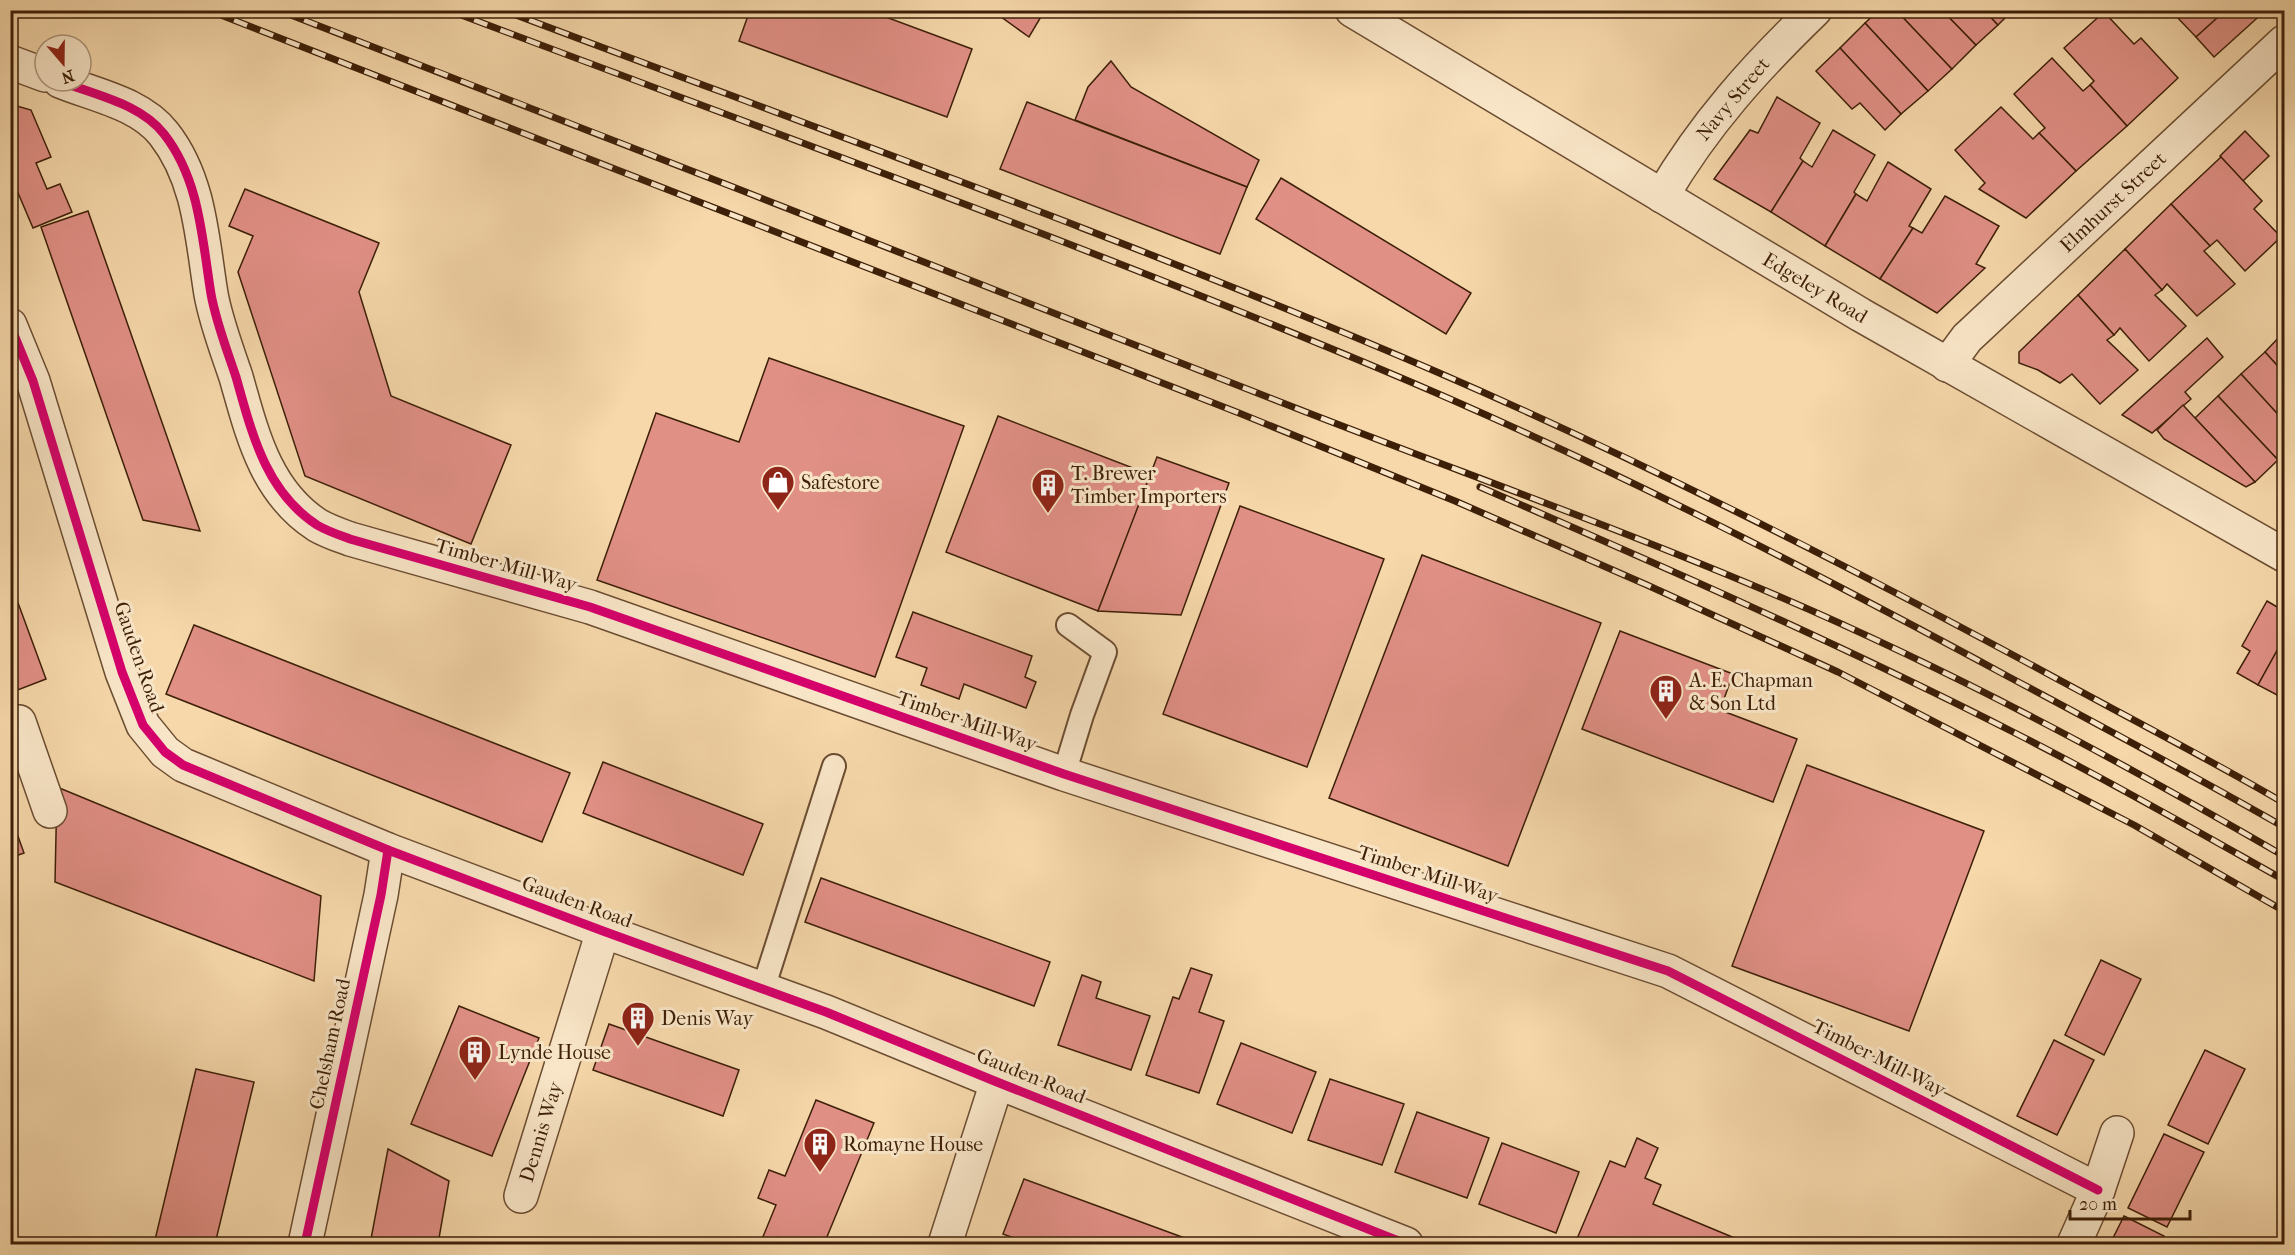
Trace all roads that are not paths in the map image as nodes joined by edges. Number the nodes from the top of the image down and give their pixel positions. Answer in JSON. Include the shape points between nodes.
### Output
{"nodes":[{"id":1,"x":1352,"y":10,"type":"edge"},
{"id":2,"x":1815,"y":10,"type":"edge"},
{"id":3,"x":2284,"y":42,"type":"edge"},
{"id":4,"x":10,"y":62,"type":"edge"},
{"id":5,"x":33,"y":71,"type":"edge"},
{"id":6,"x":92,"y":93,"type":"edge"},
{"id":7,"x":1662,"y":196,"type":"junction"},
{"id":8,"x":10,"y":325,"type":"edge"},
{"id":9,"x":1947,"y":365,"type":"junction"},
{"id":10,"x":2281,"y":546,"type":"edge"},
{"id":11,"x":1068,"y":625,"type":"dead end"},
{"id":12,"x":10,"y":724,"type":"edge"},
{"id":13,"x":834,"y":766,"type":"dead end"},
{"id":14,"x":1064,"y":774,"type":"junction"},
{"id":15,"x":50,"y":811,"type":"dead end"},
{"id":16,"x":388,"y":850,"type":"junction"},
{"id":17,"x":603,"y":931,"type":"junction"},
{"id":18,"x":763,"y":989,"type":"junction"},
{"id":19,"x":997,"y":1082,"type":"junction"},
{"id":20,"x":2117,"y":1133,"type":"dead end"},
{"id":21,"x":2098,"y":1190,"type":"junction"},
{"id":22,"x":521,"y":1196,"type":"dead end"},
{"id":23,"x":305,"y":1245,"type":"edge"},
{"id":24,"x":945,"y":1245,"type":"edge"},
{"id":25,"x":1406,"y":1245,"type":"edge"},
{"id":26,"x":2074,"y":1245,"type":"edge"}],
"edges":[{"from":1,"to":7,"type":"street","name":"Edgeley Road"},
{"from":2,"to":7,"type":"street","name":"Navy Street","via":[[1719,111]]},
{"from":3,"to":9,"type":"street","name":"Elmhurst Street","via":[[1967,338]]},
{"from":4,"to":5,"type":"street"},
{"from":6,"to":14,"type":"street","name":"Timber Mill Way","via":[[143,114],[164,133],[180,159],[196,196],[212,298],[256,447],[269,475],[293,506],[318,526],[350,539],[590,607]]},
{"from":7,"to":9,"type":"street","name":"Edgeley Road"},
{"from":8,"to":16,"type":"street","name":"Gauden Road","via":[[33,381],[122,672],[143,725],[165,752],[183,765]]},
{"from":9,"to":10,"type":"street","name":"Edgeley Road"},
{"from":11,"to":14,"type":"lane","via":[[1105,652]]},
{"from":12,"to":15,"type":"street","via":[[19,722]]},
{"from":13,"to":18,"type":"lane"},
{"from":14,"to":21,"type":"street","name":"Timber Mill Way","via":[[1668,971]]},
{"from":16,"to":17,"type":"street","name":"Gauden Road"},
{"from":16,"to":23,"type":"street","name":"Chelsham Road"},
{"from":17,"to":18,"type":"street","name":"Gauden Road"},
{"from":17,"to":22,"type":"street","name":"Dennis Way"},
{"from":18,"to":19,"type":"street","name":"Gauden Road"},
{"from":19,"to":24,"type":"street"},
{"from":19,"to":25,"type":"street","name":"Gauden Road"},
{"from":20,"to":21,"type":"street"},
{"from":21,"to":26,"type":"street"}]}
